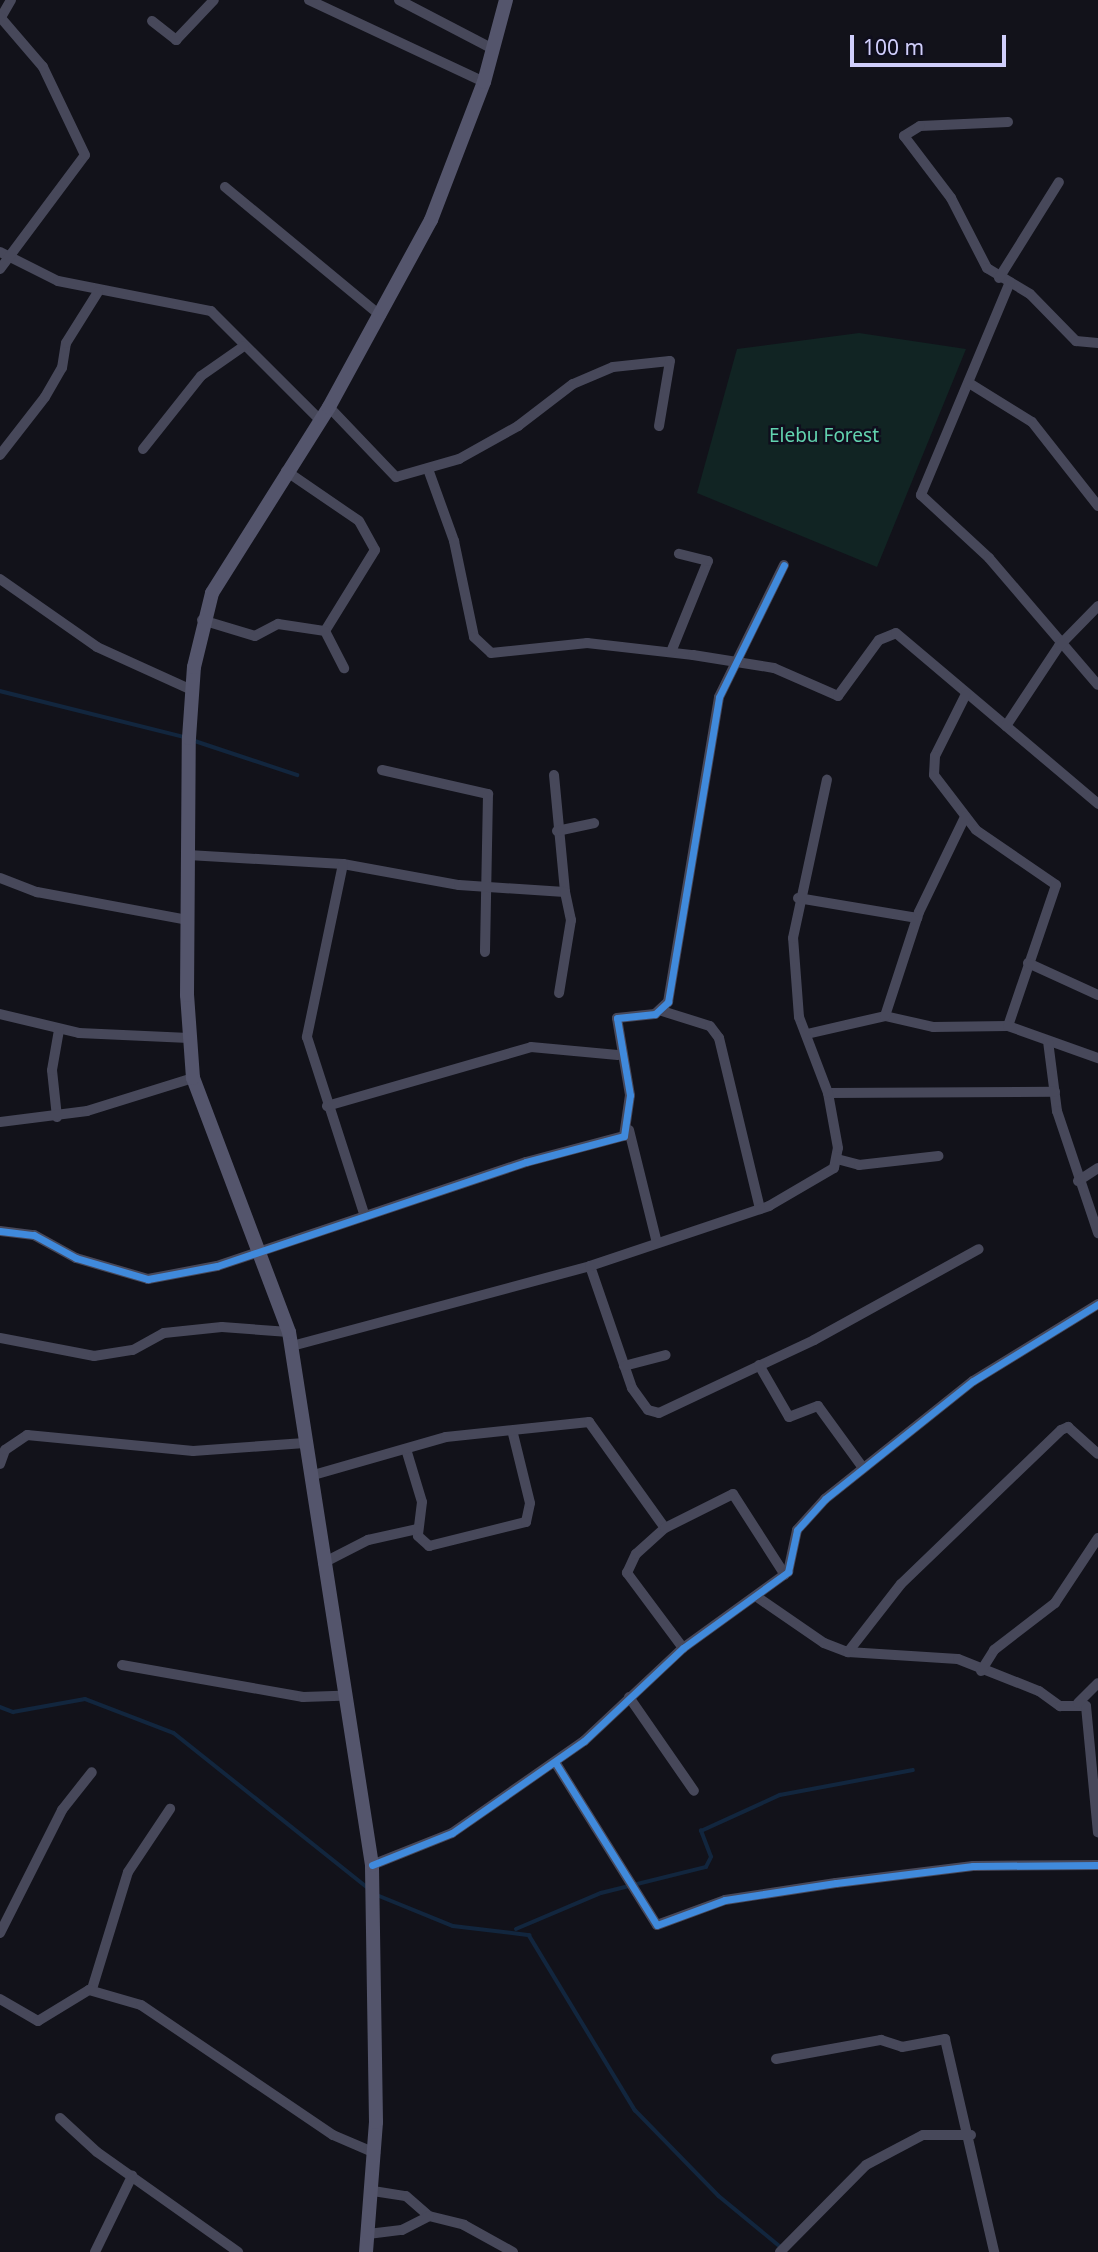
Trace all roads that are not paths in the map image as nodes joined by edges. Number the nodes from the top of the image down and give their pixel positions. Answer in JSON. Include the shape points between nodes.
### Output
{"nodes":[{"id":1,"x":11,"y":0,"type":"edge"},
{"id":2,"x":214,"y":0,"type":"edge"},
{"id":3,"x":309,"y":0,"type":"edge"},
{"id":4,"x":399,"y":0,"type":"edge"},
{"id":5,"x":506,"y":0,"type":"edge"},
{"id":6,"x":0,"y":19,"type":"edge"},
{"id":7,"x":152,"y":21,"type":"dead end"},
{"id":8,"x":493,"y":49,"type":"junction"},
{"id":9,"x":484,"y":82,"type":"junction"},
{"id":10,"x":1008,"y":122,"type":"dead end"},
{"id":11,"x":1059,"y":182,"type":"dead end"},
{"id":12,"x":225,"y":187,"type":"dead end"},
{"id":13,"x":4,"y":255,"type":"edge"},
{"id":14,"x":0,"y":269,"type":"edge"},
{"id":15,"x":999,"y":278,"type":"junction"},
{"id":16,"x":1010,"y":282,"type":"junction"},
{"id":17,"x":98,"y":292,"type":"junction"},
{"id":18,"x":380,"y":317,"type":"junction"},
{"id":19,"x":1098,"y":344,"type":"edge"},
{"id":20,"x":244,"y":346,"type":"junction"},
{"id":21,"x":968,"y":383,"type":"junction"},
{"id":22,"x":329,"y":407,"type":"junction"},
{"id":23,"x":320,"y":420,"type":"junction"},
{"id":24,"x":659,"y":426,"type":"dead end"},
{"id":25,"x":143,"y":449,"type":"dead end"},
{"id":26,"x":0,"y":456,"type":"edge"},
{"id":27,"x":428,"y":468,"type":"junction"},
{"id":28,"x":286,"y":471,"type":"junction"},
{"id":29,"x":1098,"y":506,"type":"edge"},
{"id":30,"x":679,"y":554,"type":"dead end"},
{"id":31,"x":784,"y":565,"type":"dead end"},
{"id":32,"x":0,"y":579,"type":"edge"},
{"id":33,"x":1098,"y":606,"type":"edge"},
{"id":34,"x":201,"y":620,"type":"junction"},
{"id":35,"x":325,"y":631,"type":"junction"},
{"id":36,"x":1059,"y":646,"type":"junction"},
{"id":37,"x":671,"y":652,"type":"junction"},
{"id":38,"x":735,"y":661,"type":"junction"},
{"id":39,"x":344,"y":668,"type":"dead end"},
{"id":40,"x":1098,"y":685,"type":"edge"},
{"id":41,"x":192,"y":691,"type":"junction"},
{"id":42,"x":966,"y":694,"type":"junction"},
{"id":43,"x":1006,"y":726,"type":"junction"},
{"id":44,"x":382,"y":770,"type":"dead end"},
{"id":45,"x":554,"y":775,"type":"dead end"},
{"id":46,"x":827,"y":780,"type":"dead end"},
{"id":47,"x":1098,"y":804,"type":"edge"},
{"id":48,"x":965,"y":817,"type":"junction"},
{"id":49,"x":594,"y":823,"type":"dead end"},
{"id":50,"x":557,"y":831,"type":"junction"},
{"id":51,"x":188,"y":855,"type":"junction"},
{"id":52,"x":343,"y":864,"type":"junction"},
{"id":53,"x":0,"y":878,"type":"edge"},
{"id":54,"x":490,"y":886,"type":"junction"},
{"id":55,"x":565,"y":892,"type":"junction"},
{"id":56,"x":798,"y":898,"type":"junction"},
{"id":57,"x":917,"y":918,"type":"junction"},
{"id":58,"x":188,"y":920,"type":"junction"},
{"id":59,"x":485,"y":952,"type":"dead end"},
{"id":60,"x":1028,"y":963,"type":"junction"},
{"id":61,"x":559,"y":993,"type":"dead end"},
{"id":62,"x":1098,"y":995,"type":"edge"},
{"id":63,"x":662,"y":1011,"type":"junction"},
{"id":64,"x":0,"y":1014,"type":"edge"},
{"id":65,"x":885,"y":1016,"type":"junction"},
{"id":66,"x":1008,"y":1026,"type":"junction"},
{"id":67,"x":59,"y":1030,"type":"junction"},
{"id":68,"x":807,"y":1034,"type":"junction"},
{"id":69,"x":189,"y":1038,"type":"junction"},
{"id":70,"x":1048,"y":1041,"type":"junction"},
{"id":71,"x":618,"y":1055,"type":"junction"},
{"id":72,"x":1098,"y":1058,"type":"edge"},
{"id":73,"x":193,"y":1079,"type":"junction"},
{"id":74,"x":1055,"y":1092,"type":"junction"},
{"id":75,"x":828,"y":1093,"type":"junction"},
{"id":76,"x":327,"y":1106,"type":"junction"},
{"id":77,"x":57,"y":1117,"type":"junction"},
{"id":78,"x":0,"y":1122,"type":"edge"},
{"id":79,"x":629,"y":1130,"type":"junction"},
{"id":80,"x":938,"y":1156,"type":"dead end"},
{"id":81,"x":836,"y":1159,"type":"junction"},
{"id":82,"x":1098,"y":1168,"type":"edge"},
{"id":83,"x":1078,"y":1181,"type":"junction"},
{"id":84,"x":760,"y":1209,"type":"junction"},
{"id":85,"x":364,"y":1214,"type":"junction"},
{"id":86,"x":0,"y":1231,"type":"edge"},
{"id":87,"x":1098,"y":1233,"type":"edge"},
{"id":88,"x":657,"y":1243,"type":"junction"},
{"id":89,"x":979,"y":1250,"type":"dead end"},
{"id":90,"x":262,"y":1251,"type":"junction"},
{"id":91,"x":590,"y":1266,"type":"junction"},
{"id":92,"x":1098,"y":1304,"type":"edge"},
{"id":93,"x":0,"y":1338,"type":"edge"},
{"id":94,"x":290,"y":1339,"type":"junction"},
{"id":95,"x":666,"y":1355,"type":"dead end"},
{"id":96,"x":759,"y":1365,"type":"junction"},
{"id":97,"x":624,"y":1366,"type":"junction"},
{"id":98,"x":513,"y":1434,"type":"junction"},
{"id":99,"x":305,"y":1443,"type":"junction"},
{"id":100,"x":407,"y":1449,"type":"junction"},
{"id":101,"x":1098,"y":1454,"type":"edge"},
{"id":102,"x":0,"y":1464,"type":"edge"},
{"id":103,"x":863,"y":1468,"type":"junction"},
{"id":104,"x":310,"y":1476,"type":"junction"},
{"id":105,"x":665,"y":1528,"type":"junction"},
{"id":106,"x":417,"y":1529,"type":"junction"},
{"id":107,"x":1098,"y":1538,"type":"edge"},
{"id":108,"x":323,"y":1563,"type":"junction"},
{"id":109,"x":785,"y":1575,"type":"junction"},
{"id":110,"x":758,"y":1597,"type":"junction"},
{"id":111,"x":683,"y":1648,"type":"junction"},
{"id":112,"x":848,"y":1652,"type":"junction"},
{"id":113,"x":122,"y":1665,"type":"dead end"},
{"id":114,"x":981,"y":1671,"type":"junction"},
{"id":115,"x":1098,"y":1683,"type":"edge"},
{"id":116,"x":341,"y":1696,"type":"junction"},
{"id":117,"x":629,"y":1698,"type":"junction"},
{"id":118,"x":1078,"y":1703,"type":"junction"},
{"id":119,"x":555,"y":1762,"type":"junction"},
{"id":120,"x":92,"y":1772,"type":"dead end"},
{"id":121,"x":694,"y":1791,"type":"dead end"},
{"id":122,"x":170,"y":1809,"type":"dead end"},
{"id":123,"x":1098,"y":1832,"type":"edge"},
{"id":124,"x":372,"y":1865,"type":"junction"},
{"id":125,"x":1098,"y":1865,"type":"edge"},
{"id":126,"x":0,"y":1933,"type":"edge"},
{"id":127,"x":92,"y":1989,"type":"junction"},
{"id":128,"x":0,"y":1999,"type":"edge"},
{"id":129,"x":776,"y":2059,"type":"dead end"},
{"id":130,"x":60,"y":2118,"type":"dead end"},
{"id":131,"x":971,"y":2135,"type":"junction"},
{"id":132,"x":375,"y":2153,"type":"junction"},
{"id":133,"x":132,"y":2176,"type":"junction"},
{"id":134,"x":373,"y":2191,"type":"junction"},
{"id":135,"x":429,"y":2216,"type":"junction"},
{"id":136,"x":368,"y":2234,"type":"junction"},
{"id":137,"x":784,"y":2249,"type":"edge"},
{"id":138,"x":95,"y":2252,"type":"edge"},
{"id":139,"x":238,"y":2252,"type":"edge"},
{"id":140,"x":366,"y":2252,"type":"edge"},
{"id":141,"x":513,"y":2252,"type":"edge"},
{"id":142,"x":995,"y":2252,"type":"edge"}],
"edges":[{"from":1,"to":6,"type":"street"},
{"from":2,"to":7,"type":"street","via":[[176,40]]},
{"from":3,"to":9,"type":"street"},
{"from":4,"to":8,"type":"street"},
{"from":5,"to":8,"type":"main road"},
{"from":6,"to":13,"type":"street","via":[[43,67],[85,155]]},
{"from":8,"to":9,"type":"main road"},
{"from":9,"to":18,"type":"main road","via":[[431,220]]},
{"from":10,"to":15,"type":"street","via":[[920,126],[904,136],[951,198]]},
{"from":11,"to":15,"type":"street"},
{"from":12,"to":18,"type":"street"},
{"from":13,"to":14,"type":"street"},
{"from":13,"to":17,"type":"street","via":[[27,270]]},
{"from":15,"to":16,"type":"street"},
{"from":16,"to":19,"type":"street","via":[[1076,341]]},
{"from":16,"to":21,"type":"street"},
{"from":17,"to":20,"type":"street","via":[[199,306]]},
{"from":17,"to":26,"type":"street","via":[[66,343],[45,397]]},
{"from":18,"to":22,"type":"main road"},
{"from":20,"to":23,"type":"street"},
{"from":20,"to":25,"type":"street","via":[[201,376]]},
{"from":21,"to":29,"type":"street","via":[[1032,422]]},
{"from":21,"to":36,"type":"street","via":[[921,495],[989,558]]},
{"from":22,"to":23,"type":"main road"},
{"from":22,"to":27,"type":"street","via":[[387,475]]},
{"from":23,"to":28,"type":"main road"},
{"from":24,"to":27,"type":"street","via":[[670,362],[612,367],[573,384],[486,445]]},
{"from":27,"to":37,"type":"street","via":[[482,647],[506,654],[587,643]]},
{"from":28,"to":34,"type":"main road","via":[[229,559]]},
{"from":28,"to":35,"type":"street","via":[[359,521],[375,550]]},
{"from":30,"to":37,"type":"street","via":[[708,561]]},
{"from":31,"to":38,"type":"street"},
{"from":32,"to":41,"type":"street","via":[[97,648]]},
{"from":33,"to":36,"type":"street"},
{"from":34,"to":35,"type":"street","via":[[255,636],[278,624]]},
{"from":34,"to":41,"type":"main road"},
{"from":35,"to":39,"type":"street"},
{"from":36,"to":40,"type":"street"},
{"from":36,"to":43,"type":"street"},
{"from":37,"to":38,"type":"street"},
{"from":38,"to":42,"type":"street","via":[[774,668],[838,696],[889,632],[912,644]]},
{"from":38,"to":63,"type":"street","via":[[719,697]]},
{"from":41,"to":51,"type":"main road"},
{"from":42,"to":43,"type":"street"},
{"from":42,"to":48,"type":"street","via":[[935,756],[934,775]]},
{"from":43,"to":47,"type":"street"},
{"from":44,"to":54,"type":"street","via":[[488,794]]},
{"from":45,"to":50,"type":"street"},
{"from":46,"to":56,"type":"street"},
{"from":48,"to":57,"type":"street"},
{"from":48,"to":60,"type":"street","via":[[1056,885]]},
{"from":49,"to":50,"type":"street"},
{"from":50,"to":55,"type":"street"},
{"from":51,"to":52,"type":"street"},
{"from":51,"to":58,"type":"main road"},
{"from":52,"to":54,"type":"street"},
{"from":52,"to":76,"type":"street","via":[[307,1038]]},
{"from":53,"to":58,"type":"street","via":[[37,892]]},
{"from":54,"to":55,"type":"street"},
{"from":54,"to":59,"type":"street"},
{"from":55,"to":61,"type":"street","via":[[570,920]]},
{"from":56,"to":57,"type":"street"},
{"from":56,"to":68,"type":"street","via":[[793,938],[799,1017]]},
{"from":57,"to":65,"type":"street"},
{"from":58,"to":69,"type":"main road"},
{"from":60,"to":62,"type":"street"},
{"from":60,"to":66,"type":"street"},
{"from":63,"to":71,"type":"street","via":[[617,1018]]},
{"from":63,"to":84,"type":"street","via":[[710,1026],[719,1038]]},
{"from":64,"to":67,"type":"street"},
{"from":65,"to":66,"type":"street","via":[[933,1027]]},
{"from":65,"to":68,"type":"street"},
{"from":66,"to":70,"type":"street"},
{"from":67,"to":69,"type":"street"},
{"from":67,"to":77,"type":"street","via":[[52,1070]]},
{"from":68,"to":75,"type":"street"},
{"from":69,"to":73,"type":"main road"},
{"from":70,"to":72,"type":"street"},
{"from":70,"to":74,"type":"street"},
{"from":71,"to":76,"type":"street","via":[[531,1047]]},
{"from":71,"to":79,"type":"street","via":[[630,1095]]},
{"from":73,"to":77,"type":"street"},
{"from":73,"to":90,"type":"main road","via":[[219,1160]]},
{"from":74,"to":75,"type":"street"},
{"from":74,"to":83,"type":"street"},
{"from":75,"to":81,"type":"street"},
{"from":76,"to":85,"type":"street"},
{"from":77,"to":78,"type":"street"},
{"from":79,"to":85,"type":"street","via":[[614,1141]]},
{"from":79,"to":88,"type":"street"},
{"from":80,"to":81,"type":"street","via":[[859,1165]]},
{"from":81,"to":84,"type":"street","via":[[834,1168]]},
{"from":82,"to":83,"type":"street"},
{"from":83,"to":87,"type":"street"},
{"from":84,"to":88,"type":"street"},
{"from":85,"to":90,"type":"street"},
{"from":86,"to":90,"type":"street","via":[[34,1235],[76,1258],[148,1279]]},
{"from":88,"to":91,"type":"street"},
{"from":89,"to":96,"type":"street"},
{"from":90,"to":94,"type":"main road"},
{"from":91,"to":94,"type":"street"},
{"from":91,"to":97,"type":"street"},
{"from":92,"to":103,"type":"street","via":[[973,1381]]},
{"from":93,"to":94,"type":"street","via":[[94,1356],[133,1350],[164,1333],[222,1327]]},
{"from":94,"to":99,"type":"main road"},
{"from":95,"to":97,"type":"street"},
{"from":96,"to":97,"type":"street","via":[[659,1413],[639,1402]]},
{"from":96,"to":103,"type":"street","via":[[789,1417],[818,1406]]},
{"from":98,"to":100,"type":"street","via":[[446,1437]]},
{"from":98,"to":105,"type":"street","via":[[595,1425]]},
{"from":98,"to":106,"type":"street","via":[[530,1503],[526,1522],[429,1546]]},
{"from":99,"to":102,"type":"street","via":[[193,1451],[27,1434],[5,1450]]},
{"from":99,"to":104,"type":"main road"},
{"from":100,"to":104,"type":"street"},
{"from":100,"to":106,"type":"street","via":[[422,1502]]},
{"from":101,"to":112,"type":"street","via":[[1068,1427],[1061,1430],[901,1584]]},
{"from":103,"to":109,"type":"street","via":[[797,1530]]},
{"from":104,"to":108,"type":"main road"},
{"from":105,"to":109,"type":"street","via":[[733,1494]]},
{"from":105,"to":111,"type":"street","via":[[636,1554],[627,1573]]},
{"from":106,"to":108,"type":"street","via":[[368,1540]]},
{"from":107,"to":114,"type":"street","via":[[1055,1603],[993,1650]]},
{"from":108,"to":116,"type":"main road"},
{"from":109,"to":110,"type":"street"},
{"from":110,"to":111,"type":"street"},
{"from":110,"to":112,"type":"street","via":[[824,1643]]},
{"from":111,"to":117,"type":"street"},
{"from":112,"to":114,"type":"street","via":[[958,1660]]},
{"from":113,"to":116,"type":"street","via":[[303,1697]]},
{"from":114,"to":118,"type":"street","via":[[1040,1691],[1059,1706]]},
{"from":115,"to":118,"type":"street"},
{"from":116,"to":124,"type":"main road"},
{"from":117,"to":119,"type":"street"},
{"from":117,"to":121,"type":"street"},
{"from":118,"to":123,"type":"street","via":[[1086,1706],[1091,1729]]},
{"from":119,"to":124,"type":"street","via":[[452,1833]]},
{"from":119,"to":125,"type":"street","via":[[657,1926],[725,1900],[836,1883],[962,1867]]},
{"from":120,"to":126,"type":"street","via":[[62,1810]]},
{"from":122,"to":127,"type":"street","via":[[128,1872]]},
{"from":124,"to":132,"type":"main road"},
{"from":127,"to":128,"type":"street","via":[[43,2021]]},
{"from":127,"to":132,"type":"street","via":[[141,2005],[333,2135]]},
{"from":129,"to":131,"type":"street","via":[[881,2040],[902,2047],[945,2039]]},
{"from":130,"to":133,"type":"street"},
{"from":131,"to":137,"type":"street","via":[[923,2136],[866,2165]]},
{"from":131,"to":142,"type":"street"},
{"from":132,"to":134,"type":"main road"},
{"from":133,"to":138,"type":"street"},
{"from":133,"to":139,"type":"street"},
{"from":134,"to":135,"type":"street","via":[[406,2196]]},
{"from":134,"to":136,"type":"main road"},
{"from":135,"to":136,"type":"street","via":[[402,2230]]},
{"from":135,"to":141,"type":"street","via":[[464,2225]]},
{"from":136,"to":140,"type":"main road"}]}
